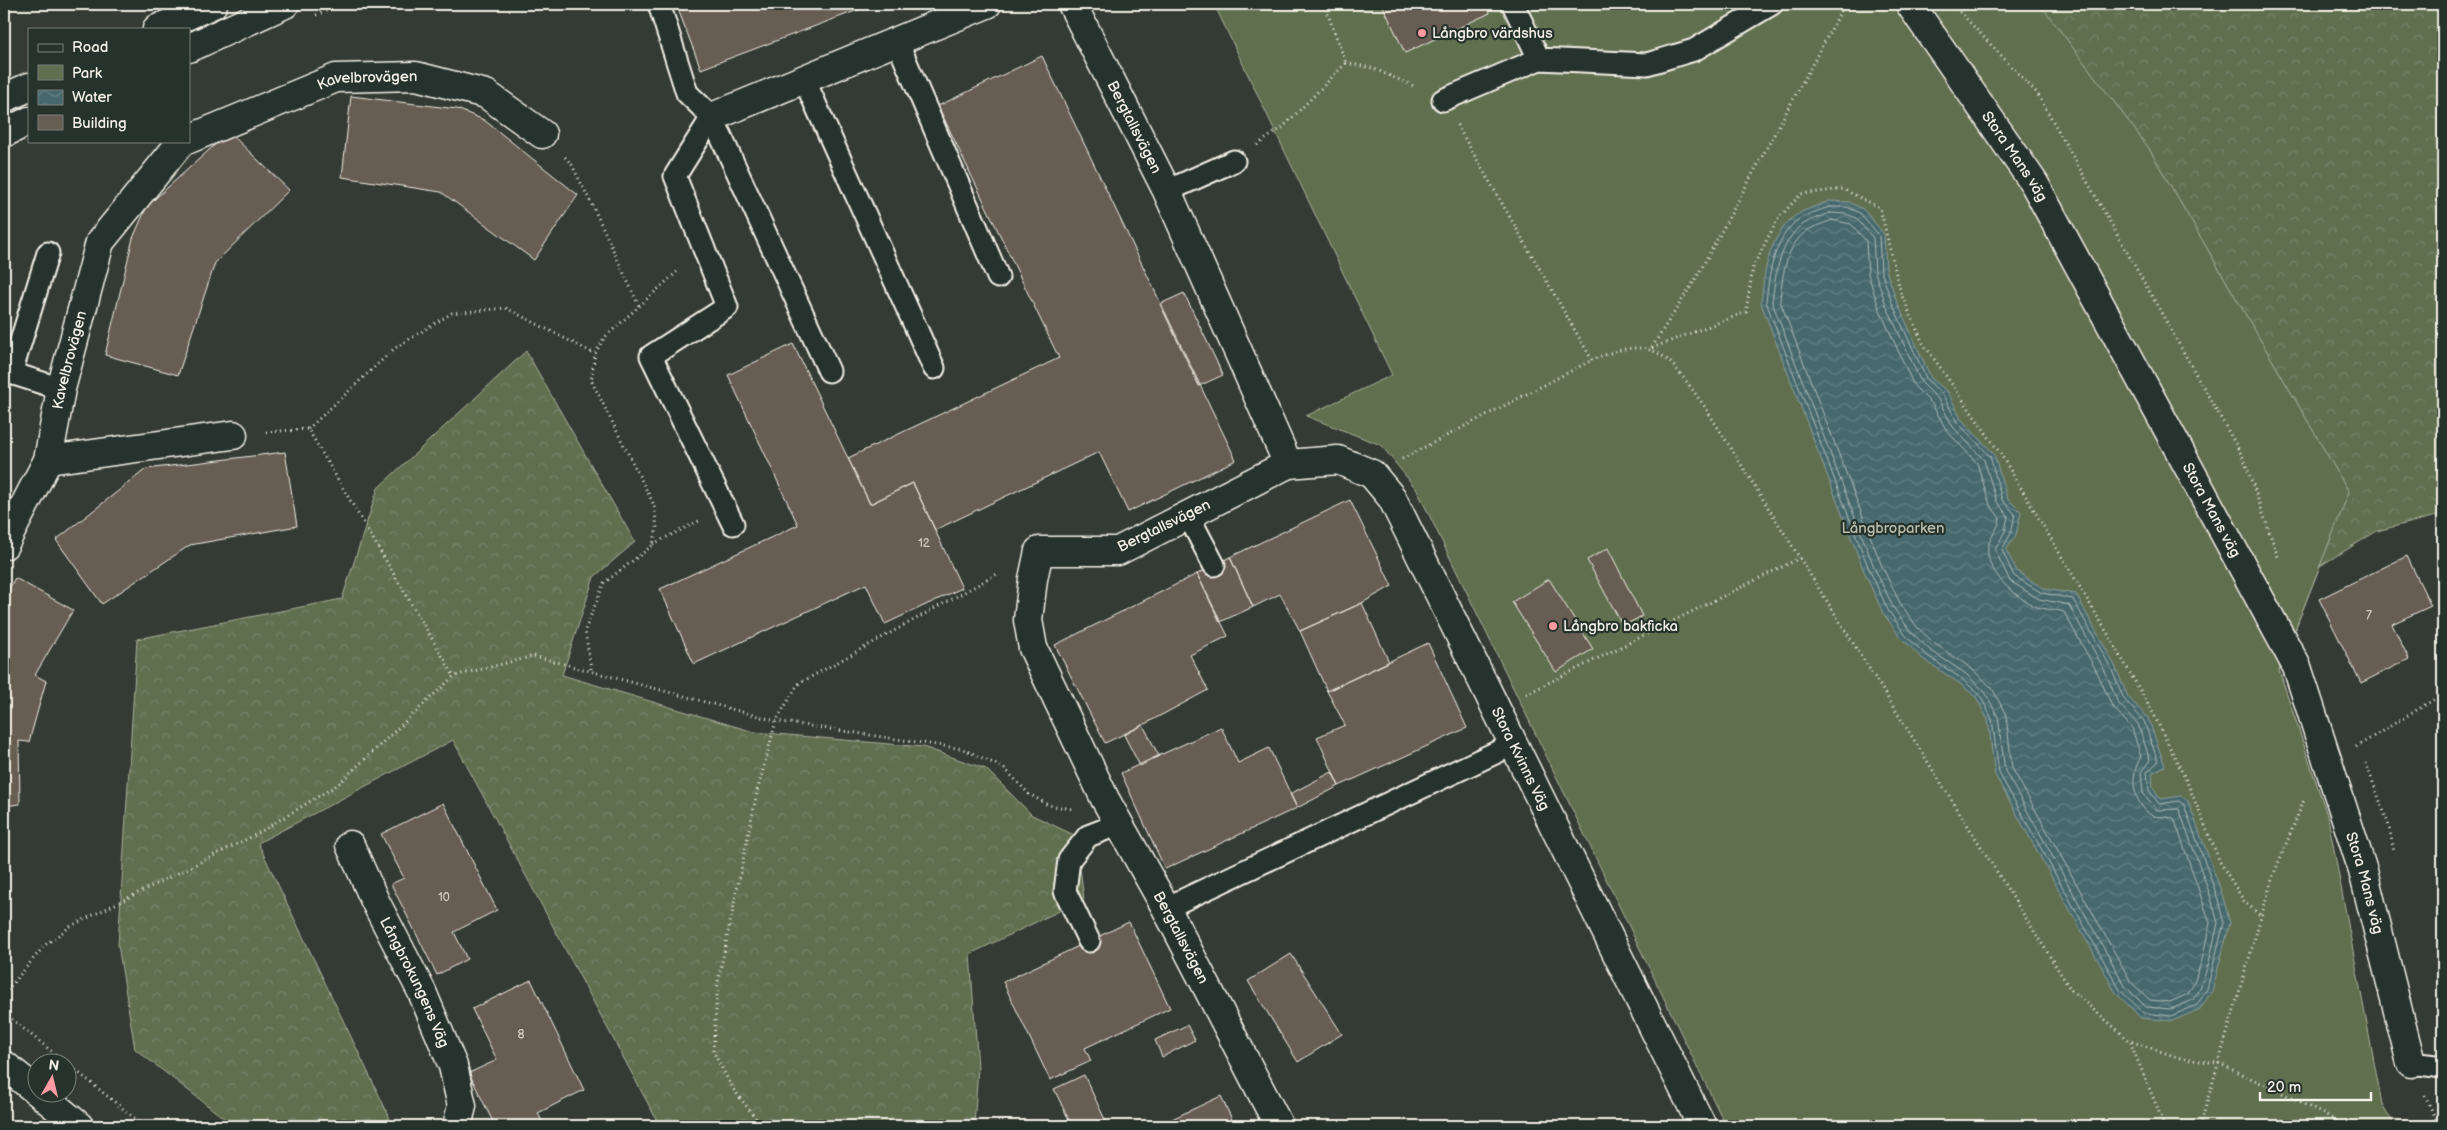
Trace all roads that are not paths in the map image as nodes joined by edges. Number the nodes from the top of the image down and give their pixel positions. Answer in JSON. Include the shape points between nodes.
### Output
{"nodes":[{"id":1,"x":213,"y":4,"type":"edge"},
{"id":2,"x":285,"y":4,"type":"edge"},
{"id":3,"x":659,"y":4,"type":"edge"},
{"id":4,"x":987,"y":4,"type":"edge"},
{"id":5,"x":1072,"y":4,"type":"edge"},
{"id":6,"x":1513,"y":4,"type":"edge"},
{"id":7,"x":1772,"y":4,"type":"edge"},
{"id":8,"x":1910,"y":4,"type":"edge"},
{"id":9,"x":160,"y":28,"type":"edge"},
{"id":10,"x":897,"y":41,"type":"junction"},
{"id":11,"x":190,"y":48,"type":"edge"},
{"id":12,"x":1539,"y":59,"type":"junction"},
{"id":13,"x":804,"y":79,"type":"junction"},
{"id":14,"x":28,"y":87,"type":"edge"},
{"id":15,"x":4,"y":98,"type":"edge"},
{"id":16,"x":1443,"y":100,"type":"road end"},
{"id":17,"x":712,"y":117,"type":"junction"},
{"id":18,"x":28,"y":121,"type":"edge"},
{"id":19,"x":4,"y":133,"type":"edge"},
{"id":20,"x":542,"y":134,"type":"road end"},
{"id":21,"x":190,"y":139,"type":"edge"},
{"id":22,"x":181,"y":142,"type":"edge"},
{"id":23,"x":1234,"y":161,"type":"road end"},
{"id":24,"x":1167,"y":191,"type":"junction"},
{"id":25,"x":48,"y":253,"type":"dead end"},
{"id":26,"x":998,"y":277,"type":"dead end"},
{"id":27,"x":934,"y":368,"type":"dead end"},
{"id":28,"x":829,"y":370,"type":"dead end"},
{"id":29,"x":61,"y":389,"type":"junction"},
{"id":30,"x":233,"y":435,"type":"road end"},
{"id":31,"x":48,"y":460,"type":"junction"},
{"id":32,"x":1288,"y":464,"type":"junction"},
{"id":33,"x":1188,"y":515,"type":"junction"},
{"id":34,"x":728,"y":516,"type":"road end"},
{"id":35,"x":4,"y":545,"type":"edge"},
{"id":36,"x":1214,"y":565,"type":"dead end"},
{"id":37,"x":1514,"y":744,"type":"junction"},
{"id":38,"x":1119,"y":824,"type":"junction"},
{"id":39,"x":350,"y":845,"type":"dead end"},
{"id":40,"x":1166,"y":908,"type":"junction"},
{"id":41,"x":1089,"y":941,"type":"dead end"},
{"id":42,"x":2411,"y":1062,"type":"joint"},
{"id":43,"x":4,"y":1065,"type":"edge"},
{"id":44,"x":2443,"y":1067,"type":"edge"},
{"id":45,"x":28,"y":1084,"type":"edge"},
{"id":46,"x":50,"y":1102,"type":"edge"},
{"id":47,"x":79,"y":1126,"type":"edge"},
{"id":48,"x":456,"y":1126,"type":"edge"},
{"id":49,"x":1280,"y":1126,"type":"edge"},
{"id":50,"x":1702,"y":1126,"type":"edge"}],
"edges":[{"from":1,"to":9,"type":"street"},
{"from":2,"to":11,"type":"street"},
{"from":3,"to":17,"type":"lane","via":[[688,93]]},
{"from":4,"to":10,"type":"street"},
{"from":5,"to":24,"type":"street","name":"Bergtallsvägen"},
{"from":6,"to":12,"type":"lane"},
{"from":7,"to":12,"type":"lane","via":[[1694,50],[1647,64]]},
{"from":8,"to":42,"type":"street","name":"Stora Mans väg","via":[[2038,192],[2297,667],[2363,871]]},
{"from":10,"to":13,"type":"street"},
{"from":10,"to":26,"type":"lane"},
{"from":12,"to":16,"type":"lane"},
{"from":13,"to":17,"type":"street"},
{"from":13,"to":27,"type":"lane"},
{"from":14,"to":15,"type":"street"},
{"from":17,"to":28,"type":"lane"},
{"from":17,"to":34,"type":"lane","via":[[675,176],[727,307],[651,356]]},
{"from":18,"to":19,"type":"street"},
{"from":20,"to":21,"type":"street","name":"Kavelbrovägen","via":[[486,94],[416,76],[336,78]]},
{"from":22,"to":29,"type":"street","name":"Kavelbrovägen","via":[[100,242]]},
{"from":23,"to":24,"type":"lane"},
{"from":24,"to":32,"type":"street","name":"Bergtallsvägen"},
{"from":25,"to":29,"type":"lane","via":[[11,373]]},
{"from":29,"to":31,"type":"street","name":"Kavelbrovägen"},
{"from":30,"to":31,"type":"street"},
{"from":31,"to":35,"type":"street","name":"Kavelbrovägen"},
{"from":32,"to":33,"type":"street","name":"Bergtallsvägen"},
{"from":32,"to":37,"type":"street","name":"Stora Kvinns Väg","via":[[1338,460],[1372,474],[1392,498]]},
{"from":33,"to":36,"type":"lane"},
{"from":33,"to":38,"type":"street","name":"Bergtallsvägen","via":[[1118,550],[1039,551],[1028,620],[1033,648]]},
{"from":37,"to":40,"type":"lane"},
{"from":37,"to":50,"type":"street","name":"Stora Kvinns Väg"},
{"from":38,"to":40,"type":"street","name":"Bergtallsvägen"},
{"from":38,"to":41,"type":"lane","via":[[1088,836],[1069,860],[1065,891]]},
{"from":39,"to":48,"type":"street","name":"Långbrokungens Väg","via":[[422,992],[453,1066],[462,1106]]},
{"from":40,"to":49,"type":"street","name":"Bergtallsvägen"},
{"from":42,"to":44,"type":"lane"},
{"from":43,"to":45,"type":"street"},
{"from":46,"to":47,"type":"street"}]}
